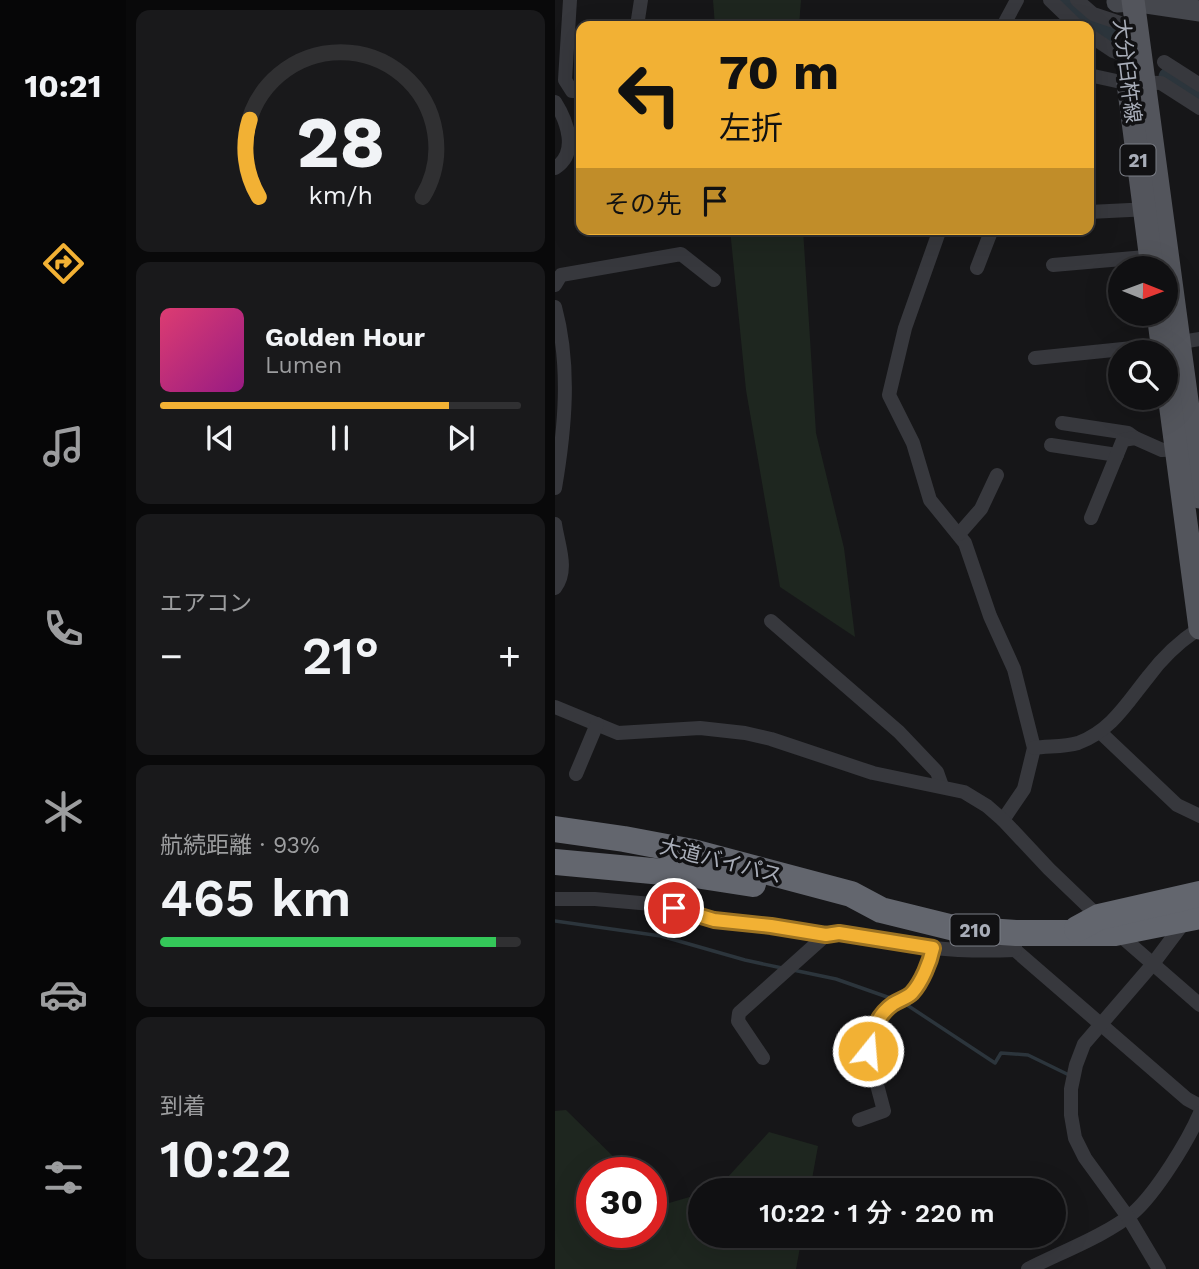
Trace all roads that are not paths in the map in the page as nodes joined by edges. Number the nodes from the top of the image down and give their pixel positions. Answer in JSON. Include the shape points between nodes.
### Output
{"nodes":[{"id":1,"x":570,"y":0,"type":"edge"},
{"id":2,"x":641,"y":0,"type":"edge"},
{"id":3,"x":1017,"y":0,"type":"edge"},
{"id":4,"x":1050,"y":0,"type":"edge"},
{"id":5,"x":1077,"y":0,"type":"edge"},
{"id":6,"x":1124,"y":5,"type":"edge"},
{"id":7,"x":1199,"y":11,"type":"edge"},
{"id":8,"x":638,"y":21,"type":"edge"},
{"id":9,"x":1006,"y":21,"type":"edge"},
{"id":10,"x":1072,"y":21,"type":"edge"},
{"id":11,"x":1094,"y":38,"type":"edge"},
{"id":12,"x":1124,"y":55,"type":"junction"},
{"id":13,"x":1164,"y":62,"type":"dead end"},
{"id":14,"x":1094,"y":76,"type":"edge"},
{"id":15,"x":1136,"y":82,"type":"junction"},
{"id":16,"x":1199,"y":85,"type":"edge"},
{"id":17,"x":576,"y":91,"type":"edge"},
{"id":18,"x":555,"y":102,"type":"edge"},
{"id":19,"x":1199,"y":108,"type":"edge"},
{"id":20,"x":555,"y":168,"type":"edge"},
{"id":21,"x":1153,"y":208,"type":"junction"},
{"id":22,"x":1094,"y":212,"type":"edge"},
{"id":23,"x":938,"y":235,"type":"edge"},
{"id":24,"x":990,"y":235,"type":"edge"},
{"id":25,"x":1156,"y":256,"type":"edge"},
{"id":26,"x":1108,"y":262,"type":"edge"},
{"id":27,"x":1053,"y":265,"type":"dead end"},
{"id":28,"x":977,"y":268,"type":"dead end"},
{"id":29,"x":714,"y":280,"type":"dead end"},
{"id":30,"x":555,"y":285,"type":"edge"},
{"id":31,"x":555,"y":307,"type":"edge"},
{"id":32,"x":1108,"y":351,"type":"edge"},
{"id":33,"x":1035,"y":358,"type":"dead end"},
{"id":34,"x":1178,"y":371,"type":"edge"},
{"id":35,"x":1175,"y":410,"type":"edge"},
{"id":36,"x":1061,"y":424,"type":"dead end"},
{"id":37,"x":1135,"y":438,"type":"junction"},
{"id":38,"x":1051,"y":445,"type":"dead end"},
{"id":39,"x":1184,"y":449,"type":"junction"},
{"id":40,"x":1117,"y":455,"type":"junction"},
{"id":41,"x":997,"y":475,"type":"dead end"},
{"id":42,"x":555,"y":488,"type":"edge"},
{"id":43,"x":1199,"y":498,"type":"edge"},
{"id":44,"x":1091,"y":518,"type":"dead end"},
{"id":45,"x":555,"y":524,"type":"edge"},
{"id":46,"x":959,"y":534,"type":"junction"},
{"id":47,"x":1195,"y":568,"type":"edge"},
{"id":48,"x":555,"y":588,"type":"edge"},
{"id":49,"x":771,"y":621,"type":"dead end"},
{"id":50,"x":1199,"y":628,"type":"edge"},
{"id":51,"x":555,"y":707,"type":"edge"},
{"id":52,"x":597,"y":724,"type":"junction"},
{"id":53,"x":1100,"y":732,"type":"junction"},
{"id":54,"x":1034,"y":748,"type":"junction"},
{"id":55,"x":576,"y":774,"type":"dead end"},
{"id":56,"x":942,"y":786,"type":"junction"},
{"id":57,"x":1199,"y":816,"type":"edge"},
{"id":58,"x":1003,"y":820,"type":"junction"},
{"id":59,"x":555,"y":829,"type":"edge"},
{"id":60,"x":555,"y":862,"type":"edge"},
{"id":61,"x":1199,"y":894,"type":"edge"},
{"id":62,"x":555,"y":898,"type":"edge"},
{"id":63,"x":881,"y":910,"type":"junction"},
{"id":64,"x":1194,"y":917,"type":"edge"},
{"id":65,"x":1107,"y":925,"type":"junction"},
{"id":66,"x":826,"y":935,"type":"junction"},
{"id":67,"x":1015,"y":942,"type":"junction"},
{"id":68,"x":933,"y":948,"type":"junction"},
{"id":69,"x":1152,"y":965,"type":"junction"},
{"id":70,"x":1199,"y":1005,"type":"edge"},
{"id":71,"x":1101,"y":1025,"type":"junction"},
{"id":72,"x":763,"y":1058,"type":"dead end"},
{"id":73,"x":1199,"y":1106,"type":"edge"},
{"id":74,"x":1199,"y":1114,"type":"edge"},
{"id":75,"x":859,"y":1120,"type":"dead end"},
{"id":76,"x":1128,"y":1217,"type":"junction"},
{"id":77,"x":1028,"y":1269,"type":"edge"},
{"id":78,"x":1159,"y":1269,"type":"edge"}],
"edges":[{"from":1,"to":17,"type":"street","via":[[565,80]]},
{"from":2,"to":8,"type":"street"},
{"from":3,"to":9,"type":"street"},
{"from":4,"to":10,"type":"street"},
{"from":5,"to":6,"type":"street","via":[[1093,14]]},
{"from":6,"to":7,"type":"street"},
{"from":6,"to":12,"type":"main road","name":"大分臼杵線","number":"21"},
{"from":6,"to":15,"type":"main road","name":"大分臼杵線","number":"21"},
{"from":11,"to":12,"type":"street"},
{"from":12,"to":15,"type":"main road","name":"大分臼杵線","number":"21"},
{"from":13,"to":16,"type":"street"},
{"from":14,"to":15,"type":"street"},
{"from":15,"to":19,"type":"street","via":[[1161,83]]},
{"from":15,"to":21,"type":"main road","name":"大分臼杵線","number":"21"},
{"from":18,"to":20,"type":"street","via":[[569,135],[568,152]]},
{"from":21,"to":22,"type":"street"},
{"from":21,"to":25,"type":"main road","name":"大分臼杵線","number":"21"},
{"from":23,"to":46,"type":"street","via":[[905,328],[889,395],[913,443],[930,500]]},
{"from":24,"to":28,"type":"street"},
{"from":26,"to":27,"type":"street"},
{"from":29,"to":30,"type":"street","via":[[681,254],[561,275]]},
{"from":31,"to":42,"type":"street","via":[[566,369]]},
{"from":32,"to":33,"type":"street"},
{"from":34,"to":39,"type":"main road","name":"大分臼杵線","number":"21"},
{"from":35,"to":39,"type":"main road","name":"大分臼杵線","number":"21"},
{"from":36,"to":37,"type":"street","via":[[1128,433]]},
{"from":37,"to":39,"type":"street","via":[[1162,450]]},
{"from":37,"to":40,"type":"street","via":[[1123,440]]},
{"from":38,"to":40,"type":"street"},
{"from":39,"to":43,"type":"main road","name":"大分臼杵線","number":"21"},
{"from":39,"to":47,"type":"main road","name":"大分臼杵線","number":"21"},
{"from":40,"to":44,"type":"street"},
{"from":41,"to":46,"type":"street","via":[[981,509]]},
{"from":45,"to":48,"type":"street","via":[[563,565],[562,579]]},
{"from":46,"to":54,"type":"street","via":[[1014,668]]},
{"from":47,"to":50,"type":"main road","name":"大分臼杵線","number":"21"},
{"from":49,"to":56,"type":"street","via":[[899,732],[937,772]]},
{"from":50,"to":53,"type":"street","via":[[1171,651],[1126,708]]},
{"from":51,"to":52,"type":"street"},
{"from":52,"to":55,"type":"street"},
{"from":52,"to":56,"type":"street","via":[[618,733],[727,729],[771,738],[873,773]]},
{"from":53,"to":54,"type":"street","via":[[1075,744]]},
{"from":53,"to":57,"type":"street","via":[[1177,805]]},
{"from":54,"to":58,"type":"street","via":[[1024,789]]},
{"from":56,"to":58,"type":"street","via":[[974,797]]},
{"from":58,"to":65,"type":"street"},
{"from":59,"to":63,"type":"highway","name":"大道バイパス","number":"210","via":[[693,852],[851,894]]},
{"from":60,"to":63,"type":"highway","name":"大道バイパス","number":"210","via":[[730,880],[847,908]]},
{"from":61,"to":65,"type":"highway","name":"大道バイパス","number":"210"},
{"from":62,"to":66,"type":"street","via":[[663,905],[714,920]]},
{"from":63,"to":67,"type":"highway","name":"大道バイパス","number":"210"},
{"from":64,"to":65,"type":"highway","name":"大道バイパス","number":"210"},
{"from":64,"to":69,"type":"street","via":[[1182,923]]},
{"from":65,"to":67,"type":"highway","name":"大道バイパス","number":"210"},
{"from":65,"to":69,"type":"street"},
{"from":66,"to":68,"type":"street","via":[[839,933]]},
{"from":66,"to":72,"type":"street","via":[[739,1013],[738,1021]]},
{"from":67,"to":68,"type":"street","via":[[982,952]]},
{"from":67,"to":71,"type":"street"},
{"from":68,"to":75,"type":"street","via":[[912,993],[879,1017],[872,1032],[868,1051],[884,1111]]},
{"from":69,"to":70,"type":"street"},
{"from":69,"to":71,"type":"street"},
{"from":71,"to":73,"type":"street"},
{"from":71,"to":76,"type":"street","via":[[1084,1044],[1075,1065],[1071,1115],[1085,1158]]},
{"from":74,"to":76,"type":"street","via":[[1191,1134],[1149,1196]]},
{"from":76,"to":77,"type":"street"},
{"from":76,"to":78,"type":"street"}]}
